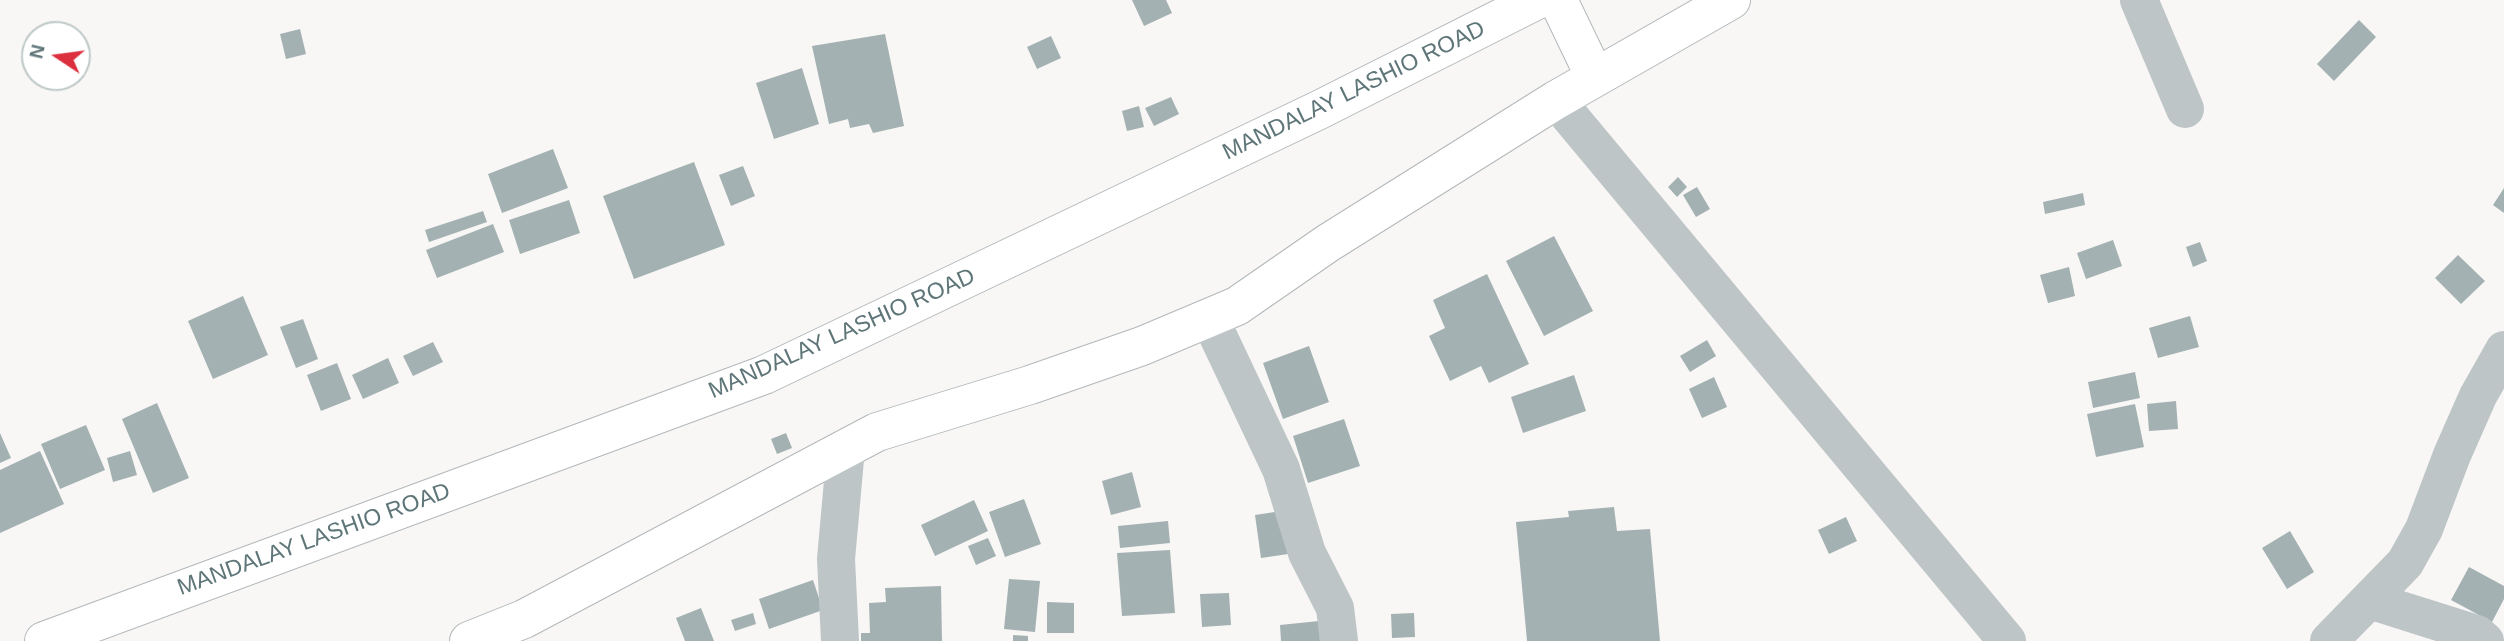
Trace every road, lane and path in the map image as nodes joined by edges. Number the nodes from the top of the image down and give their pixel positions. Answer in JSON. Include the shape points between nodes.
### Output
{"nodes":[{"id":1,"x":1537,"y":0,"type":"edge"},
{"id":2,"x":1558,"y":0,"type":"edge"},
{"id":3,"x":1731,"y":0,"type":"edge"},
{"id":4,"x":2139,"y":0,"type":"edge"},
{"id":5,"x":1595,"y":77,"type":"junction"},
{"id":6,"x":1556,"y":100,"type":"junction"},
{"id":7,"x":2185,"y":110,"type":"dead end"},
{"id":8,"x":1209,"y":319,"type":"junction"},
{"id":9,"x":2504,"y":350,"type":"edge"},
{"id":10,"x":846,"y":448,"type":"junction"},
{"id":11,"x":2369,"y":600,"type":"junction"},
{"id":12,"x":44,"y":641,"type":"edge"},
{"id":13,"x":469,"y":641,"type":"edge"},
{"id":14,"x":840,"y":641,"type":"edge"},
{"id":15,"x":1339,"y":641,"type":"edge"},
{"id":16,"x":2007,"y":641,"type":"edge"},
{"id":17,"x":2329,"y":641,"type":"edge"},
{"id":18,"x":2485,"y":641,"type":"edge"}],
"edges":[{"from":1,"to":12,"type":"highway","name":"MANDALAY LASHIO ROAD","via":[[1306,116],[764,375]]},
{"from":2,"to":5,"type":"highway"},
{"from":3,"to":5,"type":"highway"},
{"from":4,"to":7,"type":"street"},
{"from":5,"to":6,"type":"highway"},
{"from":6,"to":8,"type":"highway","via":[[1328,243],[1237,306]]},
{"from":6,"to":16,"type":"street"},
{"from":8,"to":10,"type":"highway","via":[[1030,385],[877,432]]},
{"from":8,"to":15,"type":"street","via":[[1281,468],[1307,553],[1335,608]]},
{"from":9,"to":11,"type":"street","via":[[2452,454],[2424,529],[2405,563]]},
{"from":10,"to":13,"type":"highway","via":[[524,619]]},
{"from":10,"to":14,"type":"street","via":[[836,559]]},
{"from":11,"to":17,"type":"street"},
{"from":11,"to":18,"type":"street","via":[[2477,634]]}]}
